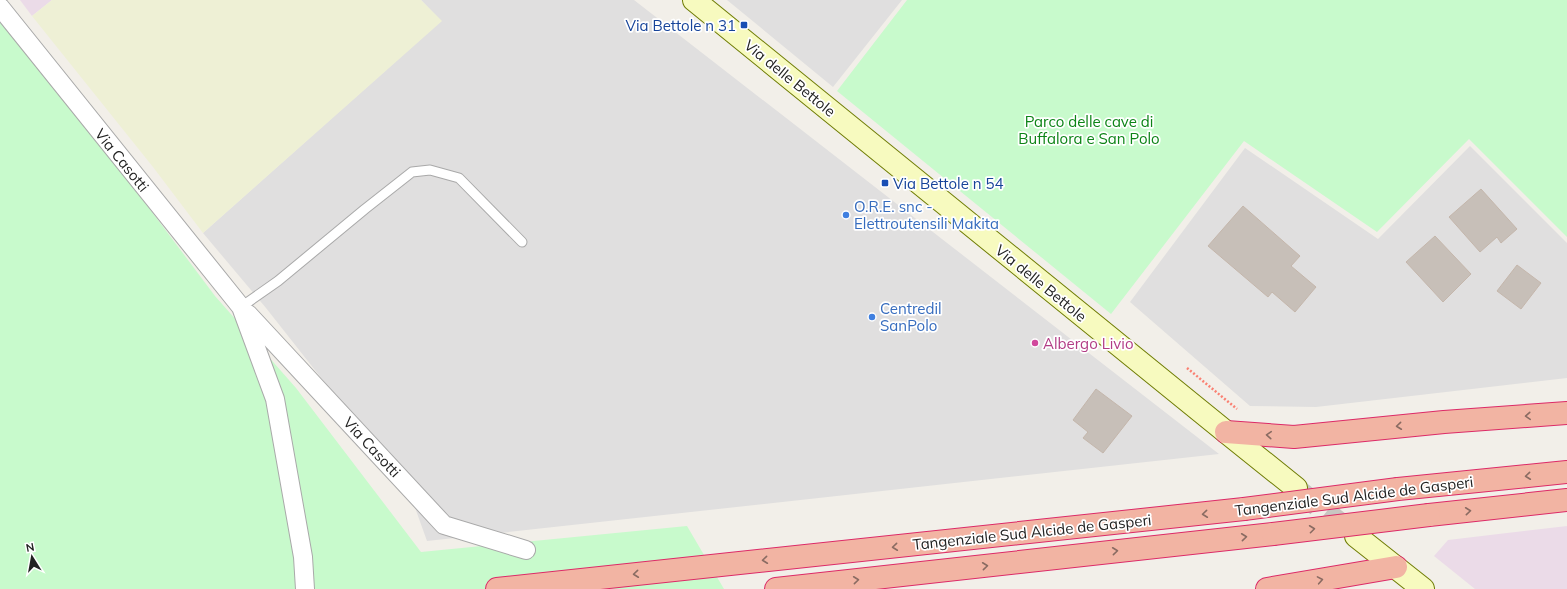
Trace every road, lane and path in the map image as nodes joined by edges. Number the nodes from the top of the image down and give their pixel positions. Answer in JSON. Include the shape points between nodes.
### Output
{"nodes":[{"id":1,"x":694,"y":0,"type":"edge"},
{"id":2,"x":1,"y":11,"type":"edge"},
{"id":3,"x":522,"y":242,"type":"dead end"},
{"id":4,"x":241,"y":307,"type":"junction"},
{"id":5,"x":1567,"y":413,"type":"edge"},
{"id":6,"x":1226,"y":432,"type":"junction"},
{"id":7,"x":1567,"y":472,"type":"edge"},
{"id":8,"x":1296,"y":488,"type":"tunnel mouth"},
{"id":9,"x":1567,"y":500,"type":"edge"},
{"id":10,"x":1356,"y":536,"type":"tunnel mouth"},
{"id":11,"x":526,"y":550,"type":"dead end"},
{"id":12,"x":1396,"y":567,"type":"junction"},
{"id":13,"x":305,"y":589,"type":"edge"},
{"id":14,"x":497,"y":589,"type":"edge"},
{"id":15,"x":776,"y":589,"type":"edge"},
{"id":16,"x":1268,"y":589,"type":"edge"},
{"id":17,"x":1423,"y":589,"type":"edge"}],
"edges":[{"from":1,"to":6,"type":"main road","name":"Via delle Bettole"},
{"from":2,"to":4,"type":"street","name":"Via Casotti"},
{"from":3,"to":4,"type":"lane","via":[[459,178],[430,170],[412,172],[278,281]]},
{"from":4,"to":11,"type":"street","name":"Via Casotti","via":[[444,525]]},
{"from":4,"to":13,"type":"street","name":"Via Casotti","via":[[275,399],[303,557]]},
{"from":5,"to":6,"type":"highway","one_way":true,"via":[[1294,437]]},
{"from":6,"to":8,"type":"main road","name":"Via delle Bettole"},
{"from":7,"to":14,"type":"highway","name":"Tangenziale Sud Alcide de Gasperi","one_way":true,"bridge":true},
{"from":15,"to":9,"type":"highway","name":"Tangenziale Sud Alcide de Gasperi","one_way":true,"bridge":true},
{"from":10,"to":12,"type":"main road"},
{"from":16,"to":12,"type":"highway","one_way":true},
{"from":12,"to":17,"type":"main road"}]}
